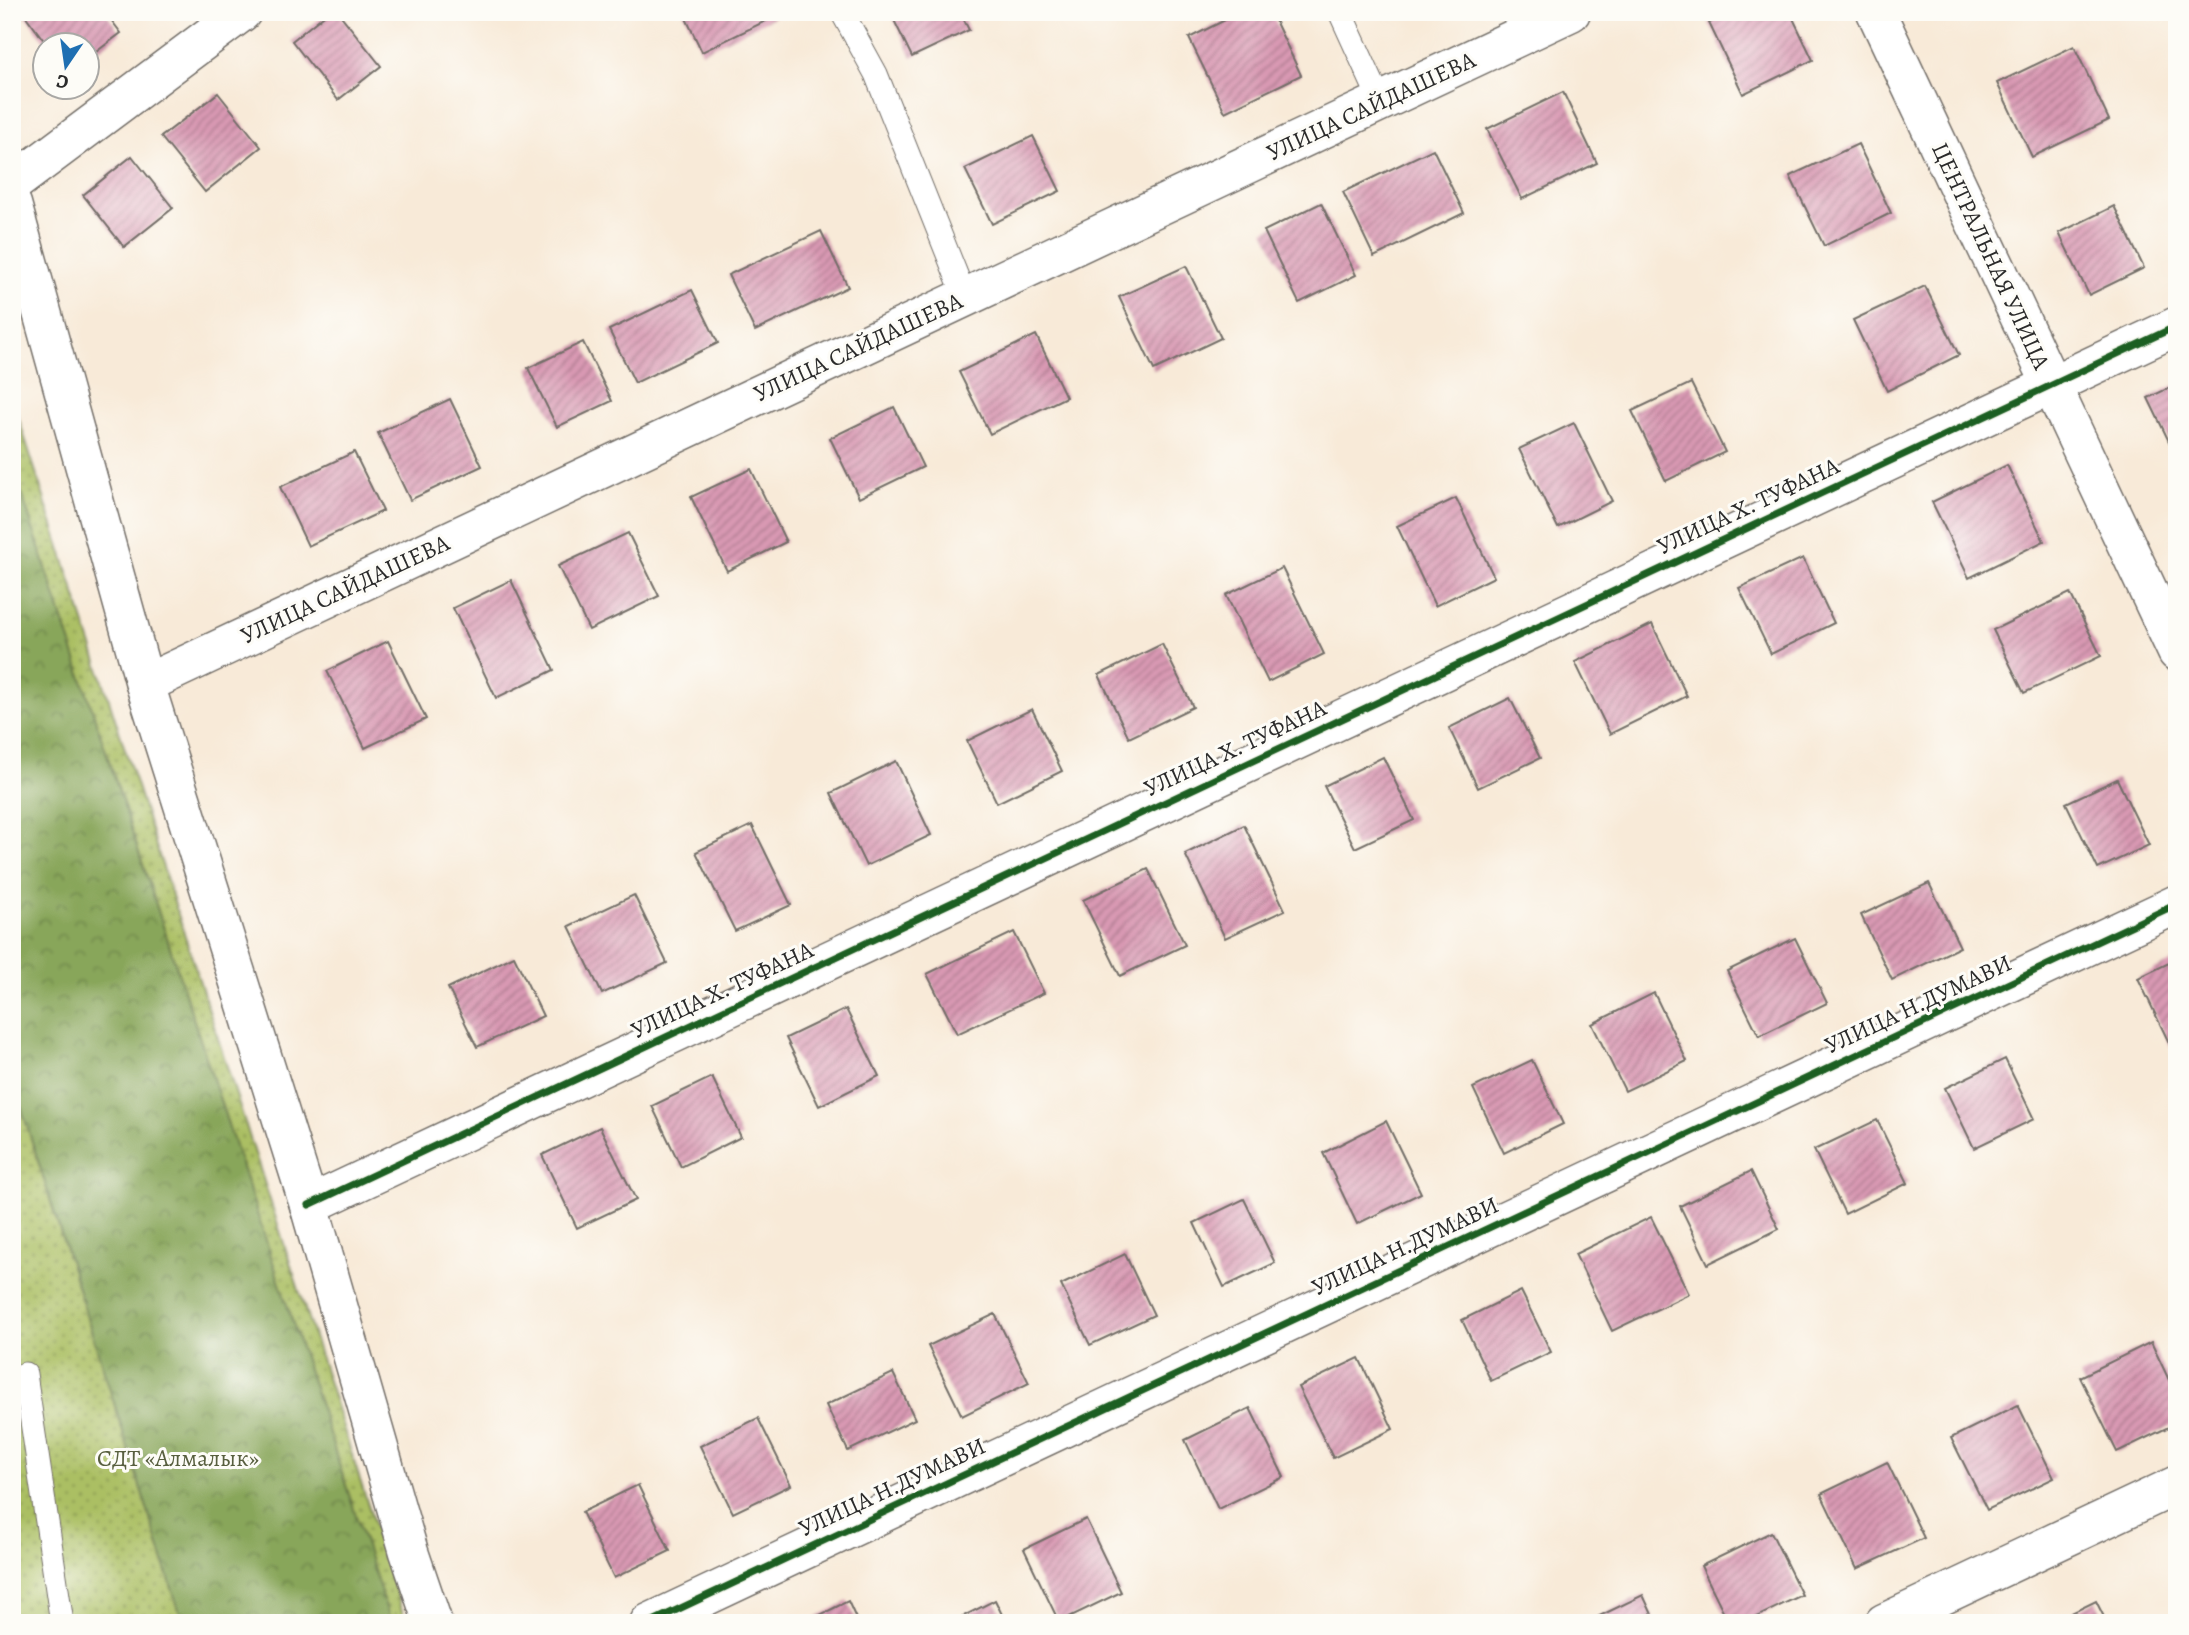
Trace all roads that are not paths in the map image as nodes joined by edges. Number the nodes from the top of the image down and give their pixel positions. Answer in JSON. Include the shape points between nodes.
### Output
{"nodes":[{"id":1,"x":242,"y":12,"type":"edge"},
{"id":2,"x":842,"y":12,"type":"edge"},
{"id":3,"x":1340,"y":12,"type":"edge"},
{"id":4,"x":1571,"y":12,"type":"edge"},
{"id":5,"x":1876,"y":12,"type":"edge"},
{"id":6,"x":1381,"y":102,"type":"junction"},
{"id":7,"x":12,"y":184,"type":"edge"},
{"id":8,"x":12,"y":204,"type":"edge"},
{"id":9,"x":965,"y":297,"type":"junction"},
{"id":10,"x":2177,"y":326,"type":"edge"},
{"id":11,"x":2051,"y":385,"type":"junction"},
{"id":12,"x":2177,"y":652,"type":"edge"},
{"id":13,"x":145,"y":684,"type":"junction"},
{"id":14,"x":2177,"y":904,"type":"edge"},
{"id":15,"x":309,"y":1205,"type":"junction"},
{"id":16,"x":24,"y":1374,"type":"dead end"},
{"id":17,"x":2177,"y":1485,"type":"edge"},
{"id":18,"x":62,"y":1623,"type":"edge"},
{"id":19,"x":433,"y":1623,"type":"edge"},
{"id":20,"x":649,"y":1623,"type":"edge"},
{"id":21,"x":1884,"y":1623,"type":"edge"}],
"edges":[{"from":1,"to":7,"type":"street"},
{"from":2,"to":9,"type":"lane","via":[[876,74]]},
{"from":3,"to":6,"type":"lane"},
{"from":4,"to":6,"type":"street","name":"УЛИЦА САЙДАШЕВА"},
{"from":5,"to":11,"type":"street","name":"ЦЕНТРАЛЬНАЯ УЛИЦА"},
{"from":6,"to":9,"type":"street","name":"УЛИЦА САЙДАШЕВА"},
{"from":8,"to":13,"type":"street"},
{"from":9,"to":13,"type":"street","name":"УЛИЦА САЙДАШЕВА"},
{"from":10,"to":11,"type":"street","name":"УЛИЦА Х. ТУФАНА"},
{"from":11,"to":12,"type":"street","name":"ЦЕНТРАЛЬНАЯ УЛИЦА"},
{"from":11,"to":15,"type":"street","name":"УЛИЦА Х. ТУФАНА"},
{"from":13,"to":15,"type":"street"},
{"from":14,"to":20,"type":"street","name":"УЛИЦА Н.ДУМАВИ"},
{"from":15,"to":19,"type":"street","via":[[408,1552]]},
{"from":16,"to":18,"type":"lane"},
{"from":17,"to":21,"type":"street"}]}
